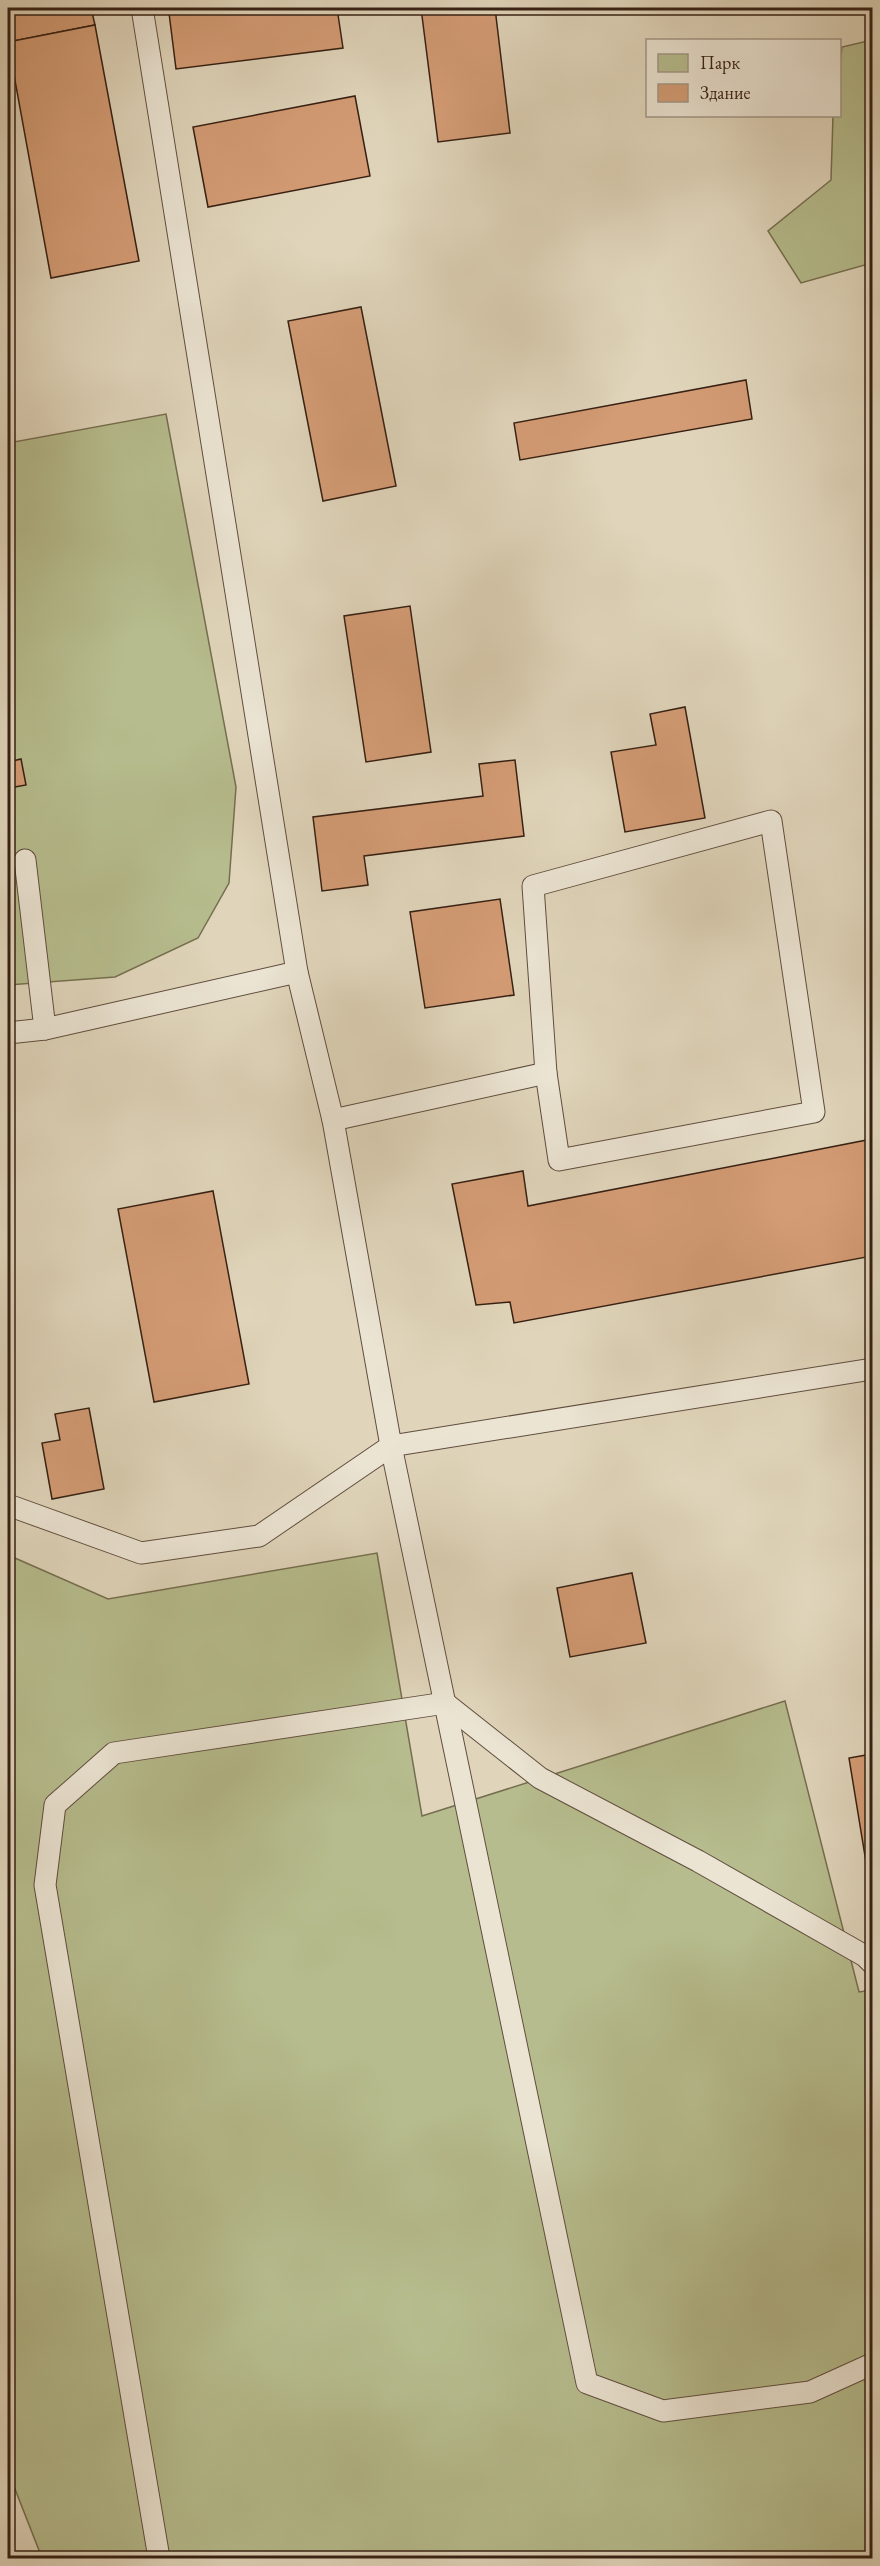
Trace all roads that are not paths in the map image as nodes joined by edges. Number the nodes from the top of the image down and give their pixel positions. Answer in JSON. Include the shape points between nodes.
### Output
{"nodes":[{"id":1,"x":142,"y":8,"type":"edge"},
{"id":2,"x":25,"y":860,"type":"dead end"},
{"id":3,"x":297,"y":972,"type":"junction"},
{"id":4,"x":45,"y":1029,"type":"junction"},
{"id":5,"x":8,"y":1033,"type":"edge"},
{"id":6,"x":546,"y":1073,"type":"junction"},
{"id":7,"x":333,"y":1120,"type":"junction"},
{"id":8,"x":873,"y":1369,"type":"edge"},
{"id":9,"x":391,"y":1446,"type":"junction"},
{"id":10,"x":8,"y":1505,"type":"edge"},
{"id":11,"x":445,"y":1703,"type":"junction"},
{"id":12,"x":873,"y":1963,"type":"edge"},
{"id":13,"x":873,"y":2364,"type":"edge"},
{"id":14,"x":159,"y":2559,"type":"edge"}],
"edges":[{"from":1,"to":3,"type":"lane"},
{"from":2,"to":4,"type":"lane"},
{"from":3,"to":4,"type":"lane"},
{"from":3,"to":7,"type":"lane"},
{"from":4,"to":5,"type":"lane"},
{"from":6,"to":6,"type":"lane","via":[[559,1160],[814,1112],[771,821],[533,886]]},
{"from":6,"to":7,"type":"lane"},
{"from":7,"to":9,"type":"lane"},
{"from":8,"to":9,"type":"lane"},
{"from":9,"to":10,"type":"lane","via":[[259,1536],[141,1553]]},
{"from":9,"to":11,"type":"lane"},
{"from":11,"to":12,"type":"lane","via":[[540,1778],[698,1861]]},
{"from":11,"to":13,"type":"lane","via":[[587,2383],[663,2411],[810,2391]]},
{"from":11,"to":14,"type":"lane","via":[[114,1753],[55,1805],[45,1885]]}]}
